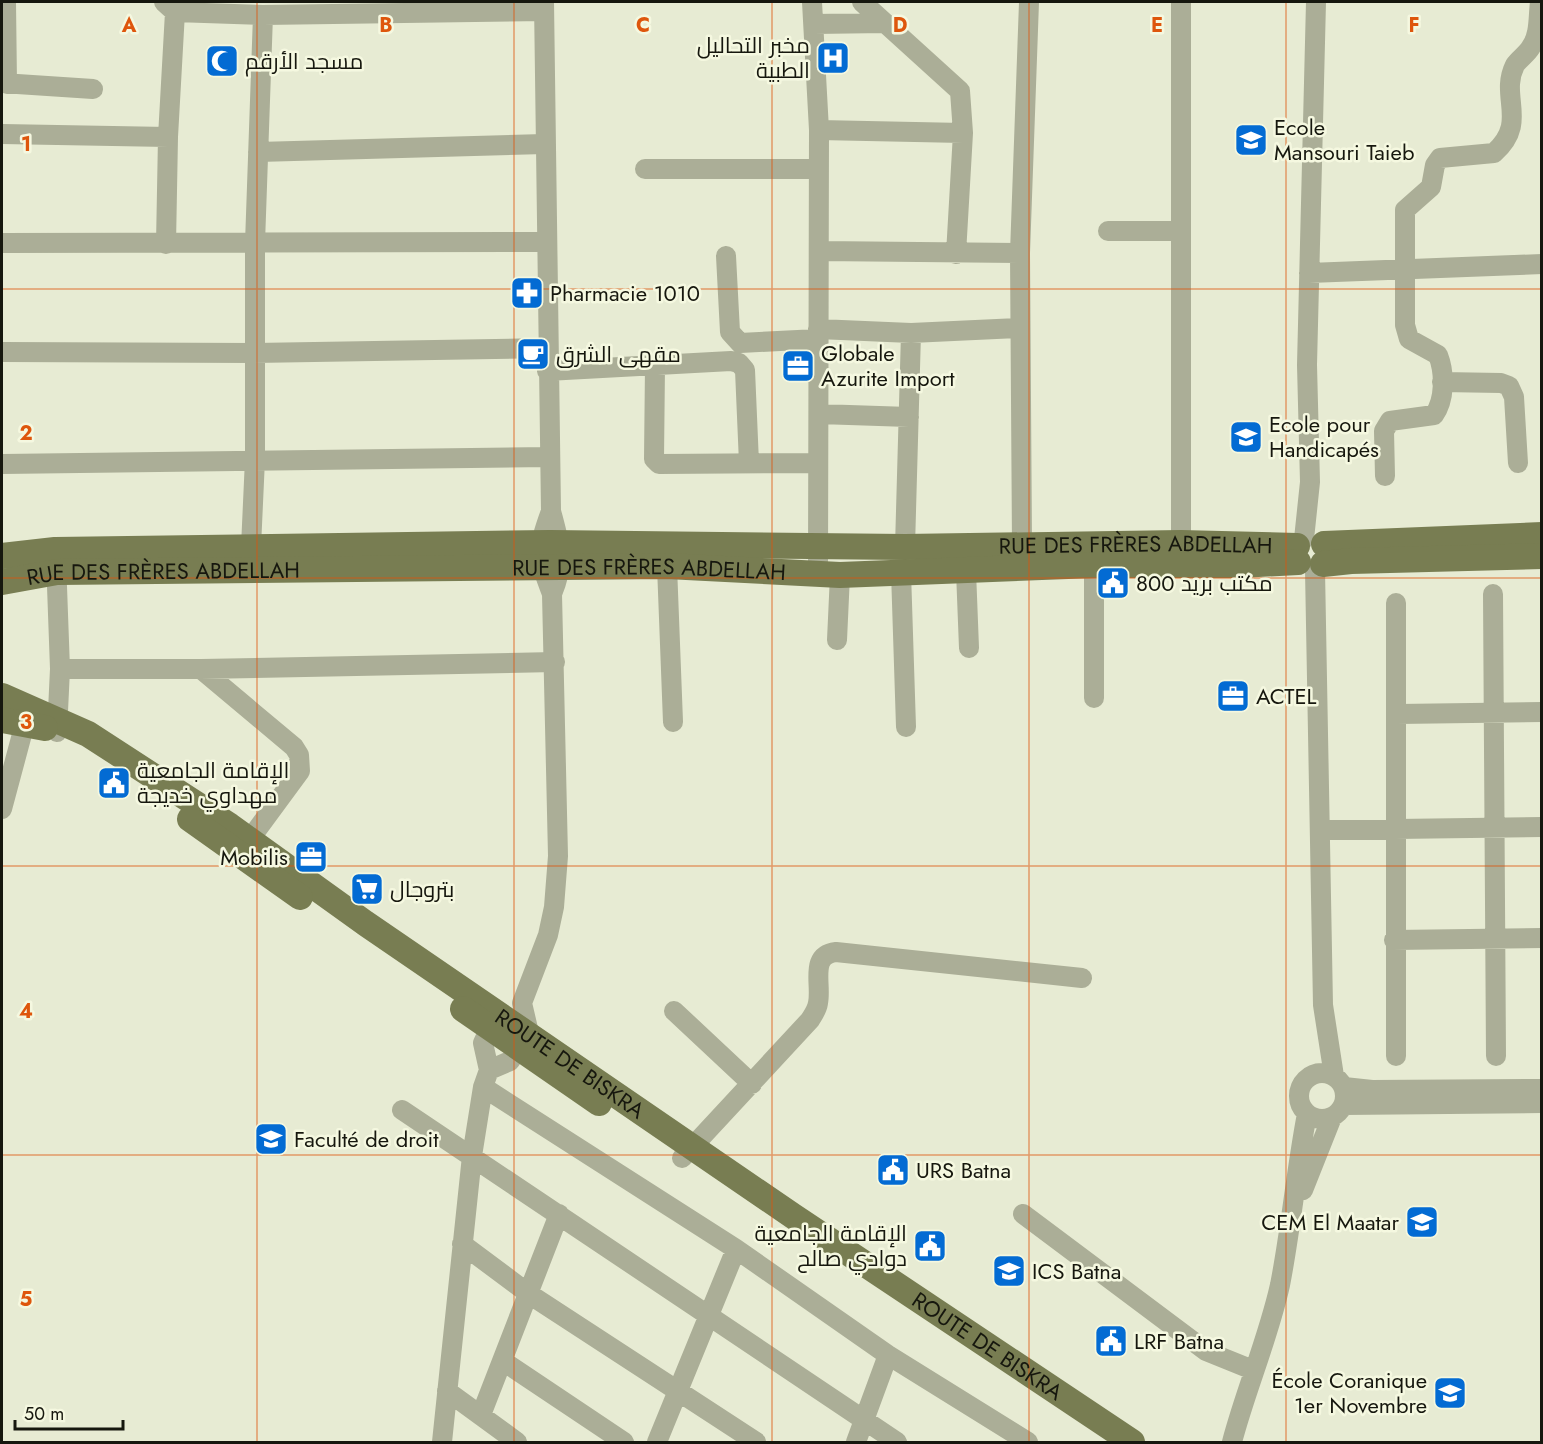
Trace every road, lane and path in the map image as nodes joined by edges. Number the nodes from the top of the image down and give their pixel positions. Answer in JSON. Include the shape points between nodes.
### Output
{"nodes":[{"id":1,"x":6,"y":2,"type":"edge"},
{"id":2,"x":812,"y":2,"type":"edge"},
{"id":3,"x":862,"y":2,"type":"edge"},
{"id":4,"x":1029,"y":2,"type":"edge"},
{"id":5,"x":1181,"y":2,"type":"edge"},
{"id":6,"x":1316,"y":2,"type":"edge"},
{"id":7,"x":1539,"y":2,"type":"edge"},
{"id":8,"x":544,"y":6,"type":"edge"},
{"id":9,"x":169,"y":7,"type":"edge"},
{"id":10,"x":263,"y":15,"type":"junction"},
{"id":11,"x":885,"y":23,"type":"junction"},
{"id":12,"x":814,"y":24,"type":"junction"},
{"id":13,"x":4,"y":84,"type":"edge"},
{"id":14,"x":93,"y":89,"type":"dead end"},
{"id":15,"x":819,"y":130,"type":"junction"},
{"id":16,"x":963,"y":133,"type":"junction"},
{"id":17,"x":2,"y":134,"type":"edge"},
{"id":18,"x":168,"y":137,"type":"junction"},
{"id":19,"x":544,"y":144,"type":"junction"},
{"id":20,"x":258,"y":152,"type":"junction"},
{"id":21,"x":645,"y":169,"type":"dead end"},
{"id":22,"x":818,"y":169,"type":"junction"},
{"id":23,"x":1108,"y":231,"type":"dead end"},
{"id":24,"x":1181,"y":231,"type":"junction"},
{"id":25,"x":546,"y":242,"type":"junction"},
{"id":26,"x":2,"y":243,"type":"edge"},
{"id":27,"x":255,"y":243,"type":"junction"},
{"id":28,"x":166,"y":244,"type":"junction"},
{"id":29,"x":820,"y":251,"type":"junction"},
{"id":30,"x":1020,"y":253,"type":"junction"},
{"id":31,"x":956,"y":254,"type":"junction"},
{"id":32,"x":726,"y":256,"type":"dead end"},
{"id":33,"x":1542,"y":264,"type":"edge"},
{"id":34,"x":1405,"y":271,"type":"junction"},
{"id":35,"x":1309,"y":273,"type":"junction"},
{"id":36,"x":1019,"y":328,"type":"junction"},
{"id":37,"x":911,"y":333,"type":"junction"},
{"id":38,"x":818,"y":334,"type":"junction"},
{"id":39,"x":547,"y":348,"type":"junction"},
{"id":40,"x":2,"y":352,"type":"edge"},
{"id":41,"x":254,"y":353,"type":"junction"},
{"id":42,"x":655,"y":366,"type":"junction"},
{"id":43,"x":547,"y":371,"type":"junction"},
{"id":44,"x":1442,"y":382,"type":"junction"},
{"id":45,"x":819,"y":414,"type":"junction"},
{"id":46,"x":909,"y":417,"type":"junction"},
{"id":47,"x":548,"y":457,"type":"junction"},
{"id":48,"x":255,"y":459,"type":"junction"},
{"id":49,"x":749,"y":463,"type":"junction"},
{"id":50,"x":817,"y":463,"type":"junction"},
{"id":51,"x":1518,"y":463,"type":"dead end"},
{"id":52,"x":2,"y":464,"type":"edge"},
{"id":53,"x":1385,"y":476,"type":"dead end"},
{"id":54,"x":1542,"y":535,"type":"edge"},
{"id":55,"x":1181,"y":543,"type":"junction"},
{"id":56,"x":819,"y":546,"type":"junction"},
{"id":57,"x":1022,"y":546,"type":"junction"},
{"id":58,"x":251,"y":547,"type":"junction"},
{"id":59,"x":905,"y":547,"type":"junction"},
{"id":60,"x":1311,"y":552,"type":"junction"},
{"id":61,"x":550,"y":555,"type":"junction"},
{"id":62,"x":2,"y":556,"type":"edge"},
{"id":63,"x":1542,"y":556,"type":"edge"},
{"id":64,"x":56,"y":561,"type":"junction"},
{"id":65,"x":1094,"y":565,"type":"junction"},
{"id":66,"x":667,"y":566,"type":"junction"},
{"id":67,"x":966,"y":571,"type":"junction"},
{"id":68,"x":901,"y":572,"type":"junction"},
{"id":69,"x":829,"y":574,"type":"junction"},
{"id":70,"x":2,"y":582,"type":"edge"},
{"id":71,"x":1493,"y":594,"type":"dead end"},
{"id":72,"x":1396,"y":603,"type":"dead end"},
{"id":73,"x":837,"y":640,"type":"dead end"},
{"id":74,"x":969,"y":648,"type":"dead end"},
{"id":75,"x":555,"y":662,"type":"junction"},
{"id":76,"x":60,"y":669,"type":"junction"},
{"id":77,"x":201,"y":669,"type":"junction"},
{"id":78,"x":2,"y":696,"type":"edge"},
{"id":79,"x":1094,"y":698,"type":"dead end"},
{"id":80,"x":1494,"y":712,"type":"junction"},
{"id":81,"x":1542,"y":712,"type":"edge"},
{"id":82,"x":1398,"y":714,"type":"junction"},
{"id":83,"x":13,"y":721,"type":"edge"},
{"id":84,"x":673,"y":722,"type":"dead end"},
{"id":85,"x":57,"y":726,"type":"junction"},
{"id":86,"x":906,"y":727,"type":"dead end"},
{"id":87,"x":11,"y":747,"type":"edge"},
{"id":88,"x":2,"y":809,"type":"edge"},
{"id":89,"x":1494,"y":827,"type":"junction"},
{"id":90,"x":1542,"y":827,"type":"edge"},
{"id":91,"x":1396,"y":829,"type":"junction"},
{"id":92,"x":1321,"y":830,"type":"junction"},
{"id":93,"x":245,"y":847,"type":"junction"},
{"id":94,"x":1542,"y":938,"type":"edge"},
{"id":95,"x":1495,"y":939,"type":"junction"},
{"id":96,"x":1394,"y":940,"type":"junction"},
{"id":97,"x":1082,"y":978,"type":"dead end"},
{"id":98,"x":522,"y":1003,"type":"junction"},
{"id":99,"x":1323,"y":1005,"type":"junction"},
{"id":100,"x":674,"y":1011,"type":"dead end"},
{"id":101,"x":494,"y":1019,"type":"junction"},
{"id":102,"x":524,"y":1042,"type":"junction"},
{"id":103,"x":1396,"y":1056,"type":"dead end"},
{"id":104,"x":1496,"y":1056,"type":"dead end"},
{"id":105,"x":1310,"y":1075,"type":"junction"},
{"id":106,"x":486,"y":1078,"type":"junction"},
{"id":107,"x":753,"y":1084,"type":"junction"},
{"id":108,"x":1542,"y":1089,"type":"edge"},
{"id":109,"x":1338,"y":1096,"type":"junction"},
{"id":110,"x":1542,"y":1104,"type":"edge"},
{"id":111,"x":402,"y":1110,"type":"dead end"},
{"id":112,"x":1306,"y":1114,"type":"junction"},
{"id":113,"x":687,"y":1152,"type":"junction"},
{"id":114,"x":472,"y":1156,"type":"junction"},
{"id":115,"x":559,"y":1214,"type":"junction"},
{"id":116,"x":1023,"y":1214,"type":"dead end"},
{"id":117,"x":1290,"y":1227,"type":"junction"},
{"id":118,"x":462,"y":1244,"type":"junction"},
{"id":119,"x":736,"y":1249,"type":"junction"},
{"id":120,"x":529,"y":1294,"type":"junction"},
{"id":121,"x":709,"y":1318,"type":"junction"},
{"id":122,"x":888,"y":1355,"type":"junction"},
{"id":123,"x":503,"y":1361,"type":"junction"},
{"id":124,"x":1253,"y":1370,"type":"junction"},
{"id":125,"x":678,"y":1390,"type":"junction"},
{"id":126,"x":447,"y":1391,"type":"junction"},
{"id":127,"x":1243,"y":1401,"type":"junction"},
{"id":128,"x":481,"y":1415,"type":"junction"},
{"id":129,"x":863,"y":1419,"type":"junction"},
{"id":130,"x":442,"y":1443,"type":"edge"},
{"id":131,"x":517,"y":1443,"type":"edge"},
{"id":132,"x":624,"y":1443,"type":"edge"},
{"id":133,"x":657,"y":1443,"type":"edge"},
{"id":134,"x":756,"y":1443,"type":"edge"},
{"id":135,"x":856,"y":1443,"type":"edge"},
{"id":136,"x":897,"y":1443,"type":"edge"},
{"id":137,"x":1028,"y":1443,"type":"edge"},
{"id":138,"x":1101,"y":1443,"type":"edge"},
{"id":139,"x":1132,"y":1443,"type":"edge"},
{"id":140,"x":1217,"y":1443,"type":"edge"},
{"id":141,"x":1232,"y":1443,"type":"edge"}],
"edges":[{"from":1,"to":13,"type":"street"},
{"from":2,"to":12,"type":"street"},
{"from":3,"to":11,"type":"street"},
{"from":4,"to":30,"type":"street"},
{"from":5,"to":24,"type":"street"},
{"from":6,"to":35,"type":"street"},
{"from":7,"to":34,"type":"street","via":[[1537,37],[1514,71],[1513,128],[1494,153],[1447,155],[1437,161],[1431,187],[1404,210]]},
{"from":8,"to":10,"type":"street"},
{"from":8,"to":19,"type":"street"},
{"from":9,"to":10,"type":"street"},
{"from":9,"to":18,"type":"street"},
{"from":10,"to":20,"type":"street"},
{"from":11,"to":12,"type":"street"},
{"from":11,"to":16,"type":"street","via":[[960,91]]},
{"from":12,"to":15,"type":"street"},
{"from":13,"to":14,"type":"street"},
{"from":15,"to":16,"type":"street"},
{"from":15,"to":22,"type":"street"},
{"from":16,"to":31,"type":"street"},
{"from":17,"to":18,"type":"street"},
{"from":18,"to":28,"type":"street"},
{"from":19,"to":20,"type":"street"},
{"from":19,"to":25,"type":"street"},
{"from":20,"to":27,"type":"street"},
{"from":21,"to":22,"type":"street"},
{"from":22,"to":29,"type":"street"},
{"from":23,"to":24,"type":"street"},
{"from":24,"to":55,"type":"street"},
{"from":25,"to":27,"type":"street"},
{"from":25,"to":39,"type":"street"},
{"from":26,"to":28,"type":"street"},
{"from":27,"to":28,"type":"street"},
{"from":27,"to":41,"type":"street"},
{"from":29,"to":31,"type":"street"},
{"from":29,"to":38,"type":"street"},
{"from":30,"to":31,"type":"street"},
{"from":30,"to":36,"type":"street"},
{"from":32,"to":38,"type":"street","via":[[733,338],[740,343]]},
{"from":33,"to":34,"type":"street"},
{"from":34,"to":35,"type":"street"},
{"from":34,"to":44,"type":"street","via":[[1406,333],[1409,339],[1438,355]]},
{"from":35,"to":60,"type":"street"},
{"from":36,"to":37,"type":"street"},
{"from":36,"to":57,"type":"street"},
{"from":37,"to":38,"type":"street"},
{"from":37,"to":46,"type":"street"},
{"from":38,"to":45,"type":"street"},
{"from":39,"to":41,"type":"street"},
{"from":39,"to":43,"type":"street"},
{"from":40,"to":41,"type":"street"},
{"from":41,"to":48,"type":"street"},
{"from":42,"to":43,"type":"street"},
{"from":42,"to":49,"type":"street","via":[[739,363],[745,370]]},
{"from":42,"to":49,"type":"street","via":[[655,462]]},
{"from":43,"to":47,"type":"street"},
{"from":44,"to":51,"type":"street","via":[[1501,383],[1509,387],[1514,397]]},
{"from":44,"to":53,"type":"street","via":[[1441,402],[1434,415],[1386,424]]},
{"from":45,"to":46,"type":"street"},
{"from":45,"to":50,"type":"street"},
{"from":46,"to":59,"type":"street"},
{"from":47,"to":48,"type":"street"},
{"from":47,"to":61,"type":"street"},
{"from":48,"to":52,"type":"street"},
{"from":48,"to":58,"type":"street"},
{"from":49,"to":50,"type":"street"},
{"from":50,"to":56,"type":"street"},
{"from":54,"to":60,"type":"main road","name":"RUE DES FRÈRES ABDELLAH"},
{"from":55,"to":57,"type":"main road","name":"RUE DES FRÈRES ABDELLAH"},
{"from":55,"to":60,"type":"main road","name":"RUE DES FRÈRES ABDELLAH"},
{"from":56,"to":59,"type":"main road","name":"RUE DES FRÈRES ABDELLAH"},
{"from":56,"to":61,"type":"main road","name":"RUE DES FRÈRES ABDELLAH"},
{"from":56,"to":69,"type":"street"},
{"from":57,"to":59,"type":"main road","name":"RUE DES FRÈRES ABDELLAH"},
{"from":58,"to":61,"type":"main road","name":"RUE DES FRÈRES ABDELLAH"},
{"from":58,"to":64,"type":"main road","name":"RUE DES FRÈRES ABDELLAH"},
{"from":60,"to":63,"type":"main road","name":"RUE DES FRÈRES ABDELLAH","via":[[1352,561]]},
{"from":60,"to":65,"type":"main road","name":"RUE DES FRÈRES ABDELLAH","via":[[1240,565]]},
{"from":60,"to":92,"type":"street"},
{"from":61,"to":64,"type":"main road","name":"RUE DES FRÈRES ABDELLAH"},
{"from":61,"to":66,"type":"main road","name":"RUE DES FRÈRES ABDELLAH"},
{"from":61,"to":75,"type":"street"},
{"from":62,"to":64,"type":"main road","name":"RUE DES FRÈRES ABDELLAH"},
{"from":64,"to":70,"type":"main road","name":"RUE DES FRÈRES ABDELLAH"},
{"from":64,"to":76,"type":"street"},
{"from":65,"to":67,"type":"main road","name":"RUE DES FRÈRES ABDELLAH"},
{"from":65,"to":79,"type":"street"},
{"from":66,"to":69,"type":"main road","name":"RUE DES FRÈRES ABDELLAH"},
{"from":66,"to":84,"type":"street"},
{"from":67,"to":68,"type":"main road","name":"RUE DES FRÈRES ABDELLAH"},
{"from":67,"to":74,"type":"street"},
{"from":68,"to":69,"type":"main road","name":"RUE DES FRÈRES ABDELLAH"},
{"from":68,"to":86,"type":"street"},
{"from":69,"to":73,"type":"street"},
{"from":71,"to":80,"type":"street"},
{"from":72,"to":82,"type":"street"},
{"from":75,"to":77,"type":"street"},
{"from":75,"to":98,"type":"street","via":[[558,856],[554,907],[548,935]]},
{"from":76,"to":77,"type":"street"},
{"from":76,"to":85,"type":"street"},
{"from":77,"to":93,"type":"street","via":[[299,754],[300,771]]},
{"from":78,"to":85,"type":"main road","name":"ROUTE DE BISKRA"},
{"from":80,"to":81,"type":"street"},
{"from":80,"to":82,"type":"street"},
{"from":80,"to":89,"type":"street"},
{"from":82,"to":91,"type":"street"},
{"from":83,"to":85,"type":"main road","name":"ROUTE DE BISKRA"},
{"from":83,"to":87,"type":"street"},
{"from":85,"to":93,"type":"main road","name":"ROUTE DE BISKRA","via":[[88,734]]},
{"from":87,"to":88,"type":"street"},
{"from":89,"to":90,"type":"street"},
{"from":89,"to":91,"type":"street"},
{"from":89,"to":95,"type":"street"},
{"from":91,"to":92,"type":"street"},
{"from":91,"to":96,"type":"street"},
{"from":92,"to":99,"type":"street"},
{"from":93,"to":101,"type":"main road","name":"ROUTE DE BISKRA","via":[[365,923]]},
{"from":94,"to":95,"type":"street"},
{"from":95,"to":96,"type":"street"},
{"from":95,"to":104,"type":"street"},
{"from":96,"to":103,"type":"street"},
{"from":97,"to":107,"type":"street","via":[[830,952],[819,962],[817,1009]]},
{"from":98,"to":101,"type":"street"},
{"from":98,"to":102,"type":"street"},
{"from":99,"to":105,"type":"street"},
{"from":99,"to":109,"type":"street"},
{"from":100,"to":107,"type":"street"},
{"from":101,"to":102,"type":"main road","name":"ROUTE DE BISKRA"},
{"from":101,"to":106,"type":"street","via":[[483,1043]]},
{"from":102,"to":106,"type":"street","via":[[510,1061]]},
{"from":102,"to":113,"type":"main road","name":"ROUTE DE BISKRA"},
{"from":105,"to":109,"type":"street","via":[[1324,1072]]},
{"from":105,"to":112,"type":"street","via":[[1299,1089],[1298,1098]]},
{"from":106,"to":114,"type":"street"},
{"from":106,"to":119,"type":"street"},
{"from":107,"to":113,"type":"street"},
{"from":108,"to":109,"type":"street","via":[[1372,1090]]},
{"from":109,"to":110,"type":"street"},
{"from":109,"to":112,"type":"street","via":[[1314,1118]]},
{"from":109,"to":117,"type":"street"},
{"from":111,"to":114,"type":"street"},
{"from":112,"to":117,"type":"street"},
{"from":113,"to":138,"type":"main road","name":"ROUTE DE BISKRA"},
{"from":113,"to":139,"type":"main road","name":"ROUTE DE BISKRA"},
{"from":114,"to":115,"type":"street"},
{"from":114,"to":118,"type":"street"},
{"from":115,"to":120,"type":"street"},
{"from":115,"to":121,"type":"street"},
{"from":116,"to":124,"type":"street","via":[[1204,1355]]},
{"from":117,"to":124,"type":"street","via":[[1269,1328]]},
{"from":118,"to":120,"type":"street"},
{"from":118,"to":126,"type":"street"},
{"from":119,"to":121,"type":"street"},
{"from":119,"to":122,"type":"street"},
{"from":120,"to":123,"type":"street"},
{"from":120,"to":125,"type":"street"},
{"from":121,"to":125,"type":"street"},
{"from":121,"to":129,"type":"street"},
{"from":122,"to":129,"type":"street"},
{"from":122,"to":137,"type":"street"},
{"from":123,"to":128,"type":"street"},
{"from":123,"to":132,"type":"street"},
{"from":124,"to":127,"type":"street"},
{"from":125,"to":133,"type":"street"},
{"from":125,"to":134,"type":"street"},
{"from":126,"to":128,"type":"street"},
{"from":126,"to":130,"type":"street"},
{"from":127,"to":140,"type":"street"},
{"from":127,"to":141,"type":"street"},
{"from":128,"to":131,"type":"street"},
{"from":129,"to":135,"type":"street"},
{"from":129,"to":136,"type":"street"}]}
